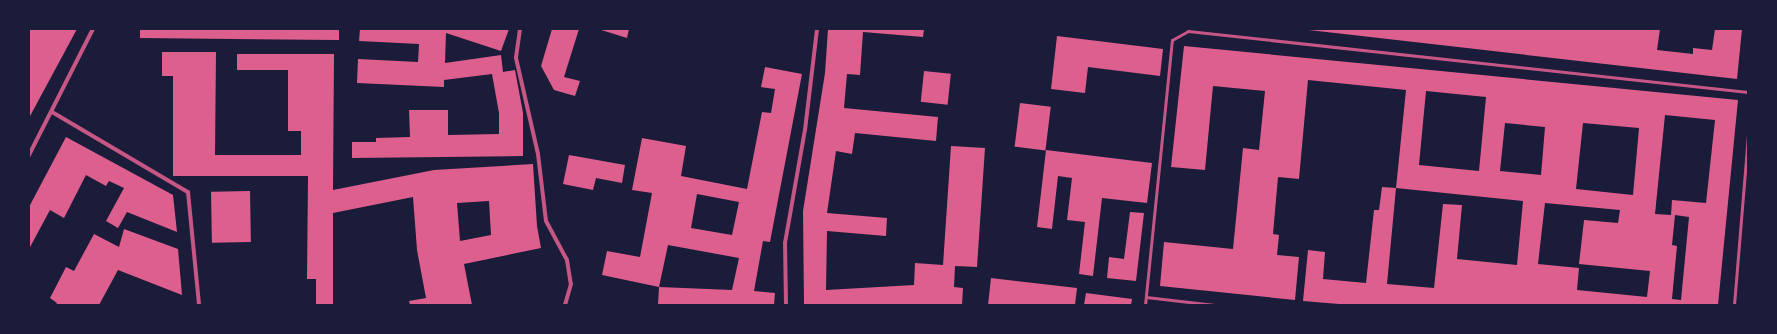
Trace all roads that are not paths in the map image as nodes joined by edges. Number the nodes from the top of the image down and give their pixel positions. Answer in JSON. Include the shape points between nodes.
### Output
{"nodes":[{"id":1,"x":93,"y":29,"type":"edge"},
{"id":2,"x":520,"y":29,"type":"edge"},
{"id":3,"x":817,"y":29,"type":"edge"},
{"id":4,"x":1748,"y":92,"type":"edge"},
{"id":5,"x":52,"y":112,"type":"junction"},
{"id":6,"x":1748,"y":134,"type":"edge"},
{"id":7,"x":29,"y":155,"type":"edge"},
{"id":8,"x":1146,"y":297,"type":"junction"},
{"id":9,"x":199,"y":305,"type":"edge"},
{"id":10,"x":565,"y":305,"type":"edge"},
{"id":11,"x":786,"y":305,"type":"edge"},
{"id":12,"x":1145,"y":305,"type":"edge"},
{"id":13,"x":1215,"y":305,"type":"edge"},
{"id":14,"x":1734,"y":305,"type":"edge"}],
"edges":[{"from":1,"to":5,"type":"street"},
{"from":2,"to":10,"type":"street","via":[[516,58],[538,154],[546,221],[567,260],[571,284]]},
{"from":3,"to":11,"type":"street","via":[[805,130],[785,243]]},
{"from":4,"to":8,"type":"lane","via":[[1188,31],[1172,40]]},
{"from":5,"to":7,"type":"street"},
{"from":5,"to":9,"type":"street","via":[[188,192]]},
{"from":6,"to":14,"type":"lane"},
{"from":8,"to":12,"type":"lane"},
{"from":8,"to":13,"type":"lane"}]}
